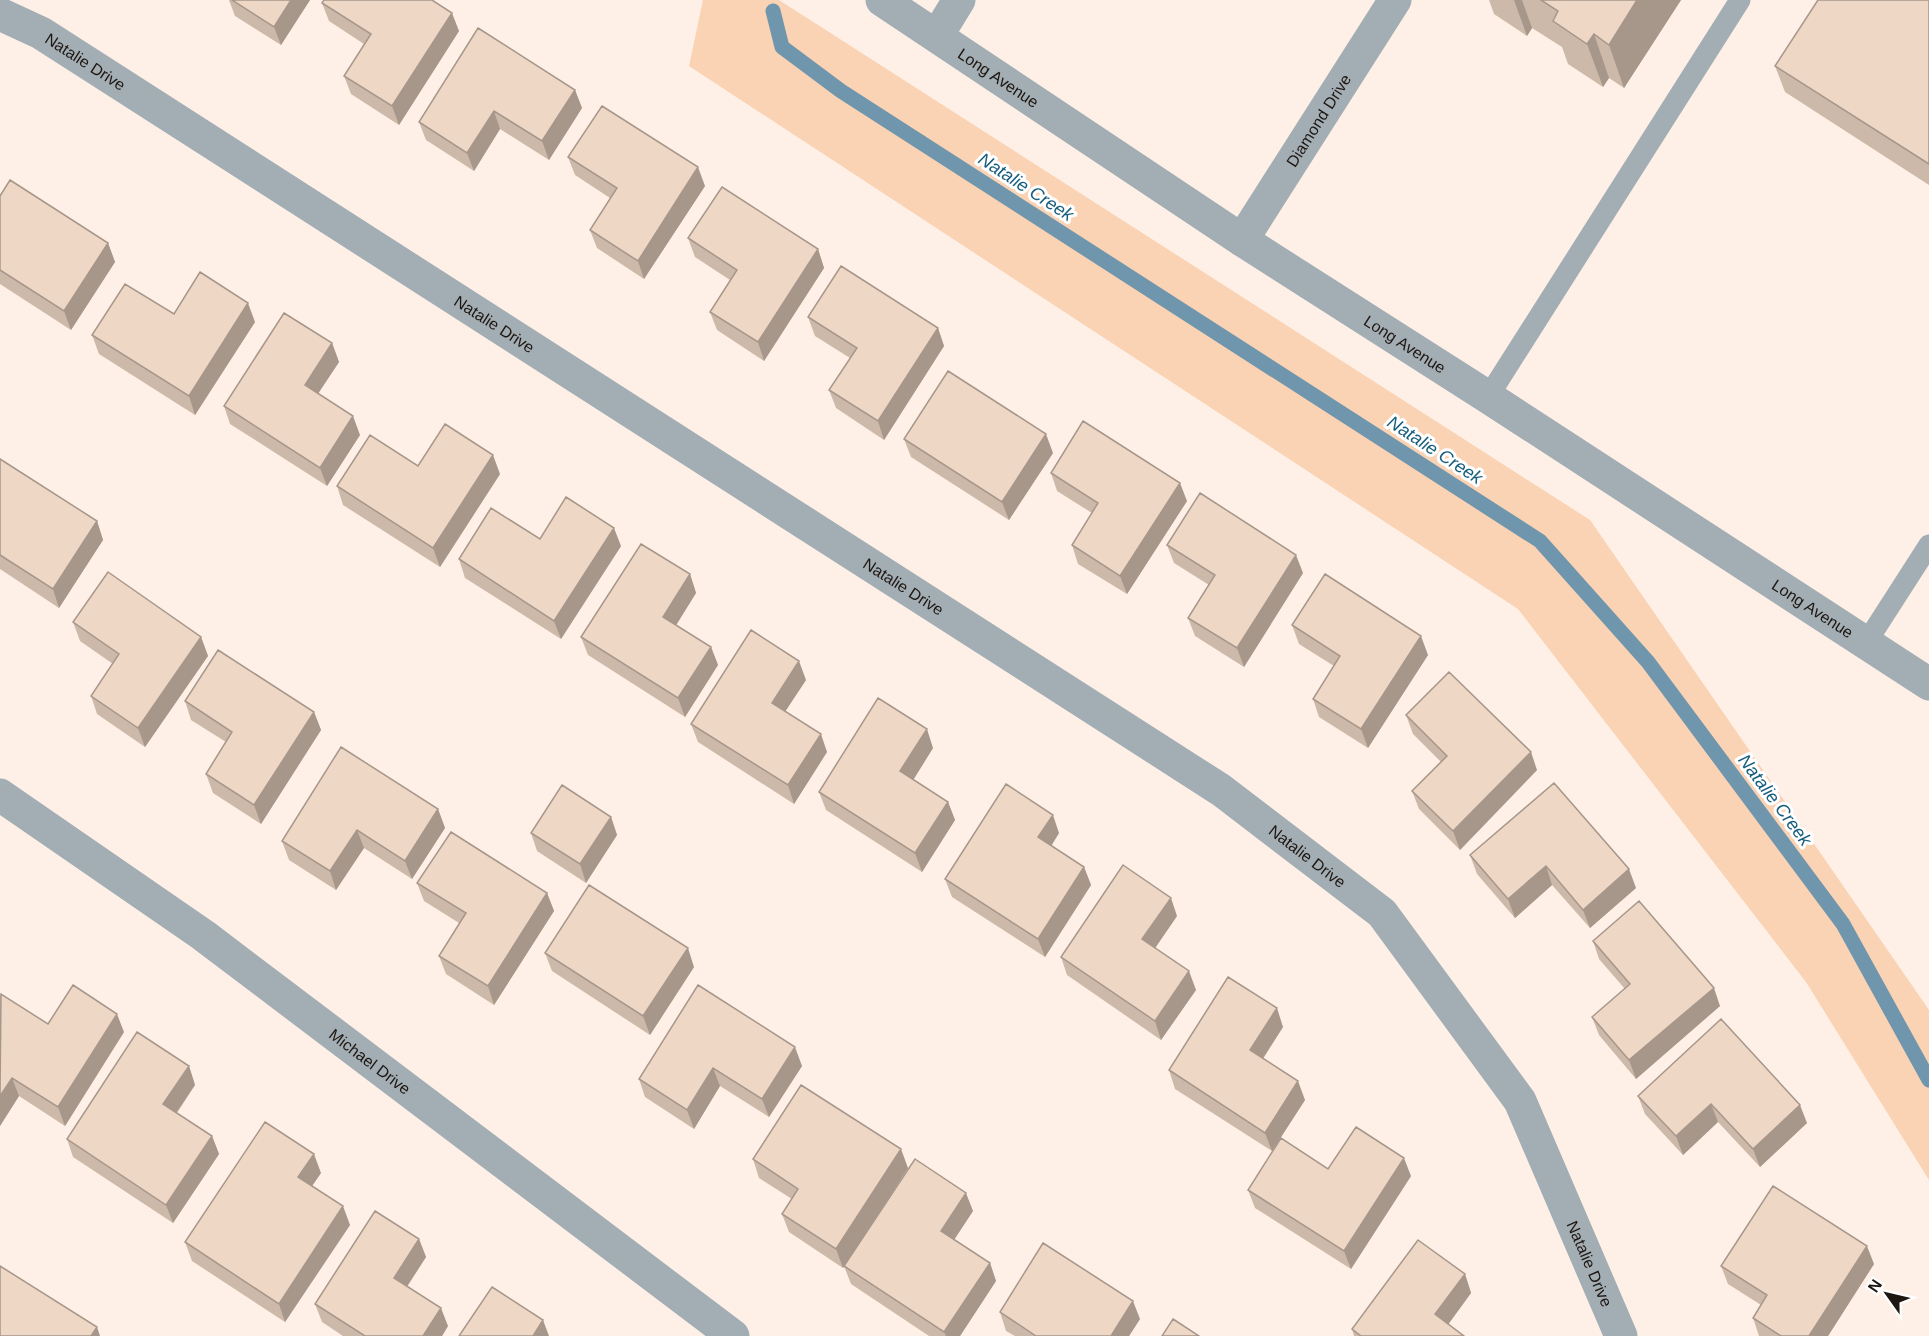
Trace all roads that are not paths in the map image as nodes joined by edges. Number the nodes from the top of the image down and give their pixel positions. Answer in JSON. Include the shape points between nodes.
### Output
{"nodes":[{"id":1,"x":882,"y":0,"type":"edge"},
{"id":2,"x":958,"y":0,"type":"edge"},
{"id":3,"x":1395,"y":0,"type":"edge"},
{"id":4,"x":1740,"y":0,"type":"edge"},
{"id":5,"x":0,"y":14,"type":"edge"},
{"id":6,"x":937,"y":36,"type":"junction"},
{"id":7,"x":1242,"y":240,"type":"junction"},
{"id":8,"x":1488,"y":397,"type":"junction"},
{"id":9,"x":1929,"y":545,"type":"edge"},
{"id":10,"x":1866,"y":642,"type":"junction"},
{"id":11,"x":1929,"y":684,"type":"edge"},
{"id":12,"x":0,"y":795,"type":"edge"},
{"id":13,"x":733,"y":1336,"type":"edge"},
{"id":14,"x":1621,"y":1336,"type":"edge"}],
"edges":[{"from":1,"to":6,"type":"street","name":"Long Avenue"},
{"from":2,"to":6,"type":"street"},
{"from":3,"to":7,"type":"street","name":"Diamond Drive"},
{"from":4,"to":8,"type":"lane"},
{"from":5,"to":14,"type":"street","name":"Natalie Drive","via":[[42,33],[1221,789],[1382,913],[1520,1101]]},
{"from":6,"to":7,"type":"street","name":"Long Avenue"},
{"from":7,"to":8,"type":"street","name":"Long Avenue"},
{"from":8,"to":10,"type":"street","name":"Long Avenue"},
{"from":9,"to":10,"type":"lane"},
{"from":10,"to":11,"type":"street","name":"Long Avenue"},
{"from":12,"to":13,"type":"street","name":"Michael Drive","via":[[203,935]]}]}
